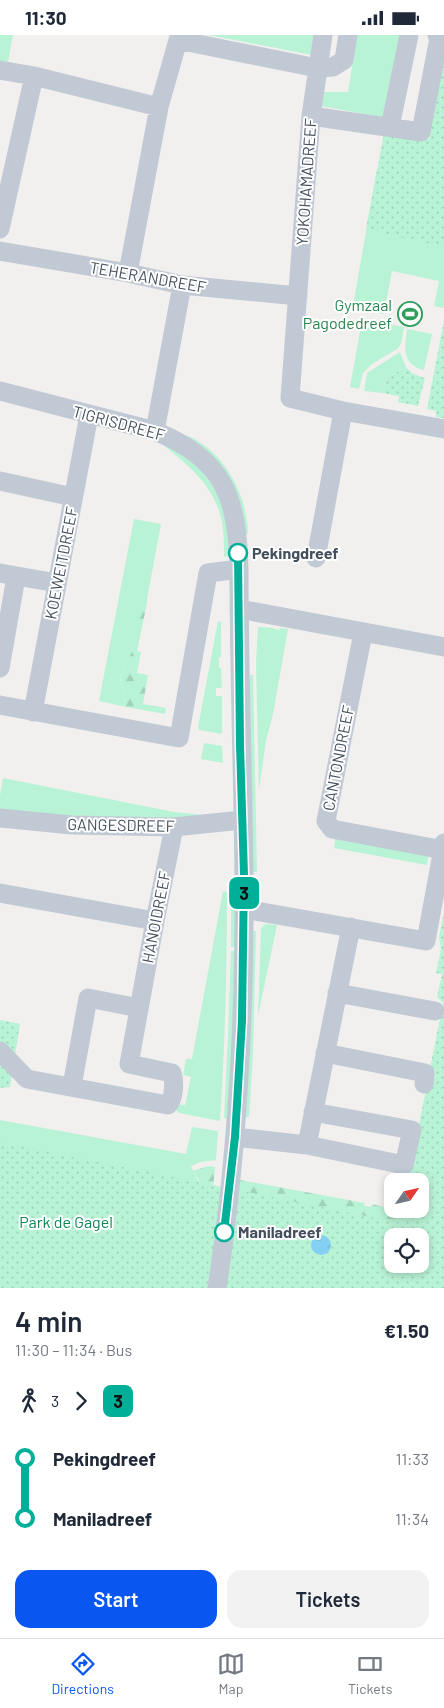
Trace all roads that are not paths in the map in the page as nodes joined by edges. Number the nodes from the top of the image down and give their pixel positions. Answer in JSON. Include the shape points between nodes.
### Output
{"nodes":[{"id":1,"x":323,"y":35,"type":"edge"},
{"id":2,"x":348,"y":35,"type":"edge"},
{"id":3,"x":409,"y":35,"type":"edge"},
{"id":4,"x":437,"y":35,"type":"edge"},
{"id":5,"x":317,"y":67,"type":"junction"},
{"id":6,"x":0,"y":70,"type":"edge"},
{"id":7,"x":34,"y":76,"type":"junction"},
{"id":8,"x":159,"y":107,"type":"junction"},
{"id":9,"x":311,"y":116,"type":"junction"},
{"id":10,"x":390,"y":127,"type":"junction"},
{"id":11,"x":0,"y":229,"type":"edge"},
{"id":12,"x":0,"y":251,"type":"edge"},
{"id":13,"x":128,"y":273,"type":"junction"},
{"id":14,"x":182,"y":285,"type":"junction"},
{"id":15,"x":298,"y":296,"type":"junction"},
{"id":16,"x":0,"y":391,"type":"edge"},
{"id":17,"x":343,"y":411,"type":"junction"},
{"id":18,"x":89,"y":415,"type":"junction"},
{"id":19,"x":444,"y":429,"type":"edge"},
{"id":20,"x":155,"y":431,"type":"junction"},
{"id":21,"x":0,"y":481,"type":"edge"},
{"id":22,"x":73,"y":497,"type":"junction"},
{"id":23,"x":316,"y":558,"type":"dead end"},
{"id":24,"x":239,"y":569,"type":"junction"},
{"id":25,"x":8,"y":575,"type":"edge"},
{"id":26,"x":57,"y":583,"type":"junction"},
{"id":27,"x":239,"y":609,"type":"junction"},
{"id":28,"x":363,"y":633,"type":"junction"},
{"id":29,"x":444,"y":647,"type":"edge"},
{"id":30,"x":0,"y":668,"type":"edge"},
{"id":31,"x":0,"y":705,"type":"edge"},
{"id":32,"x":33,"y":711,"type":"junction"},
{"id":33,"x":0,"y":818,"type":"edge"},
{"id":34,"x":242,"y":819,"type":"junction"},
{"id":35,"x":174,"y":827,"type":"junction"},
{"id":36,"x":443,"y":847,"type":"edge"},
{"id":37,"x":0,"y":893,"type":"edge"},
{"id":38,"x":244,"y":909,"type":"junction"},
{"id":39,"x":155,"y":921,"type":"junction"},
{"id":40,"x":350,"y":927,"type":"junction"},
{"id":41,"x":337,"y":993,"type":"junction"},
{"id":42,"x":139,"y":1008,"type":"junction"},
{"id":43,"x":435,"y":1011,"type":"dead end"},
{"id":44,"x":0,"y":1051,"type":"edge"},
{"id":45,"x":325,"y":1053,"type":"junction"},
{"id":46,"x":424,"y":1084,"type":"dead end"},
{"id":47,"x":72,"y":1087,"type":"junction"},
{"id":48,"x":313,"y":1112,"type":"junction"},
{"id":49,"x":235,"y":1137,"type":"junction"},
{"id":50,"x":307,"y":1145,"type":"junction"},
{"id":51,"x":217,"y":1288,"type":"edge"}],
"edges":[{"from":1,"to":5,"type":"street","name":"YOKOHAMADREEF"},
{"from":2,"to":5,"type":"street","via":[[344,60],[333,67]]},
{"from":3,"to":10,"type":"street"},
{"from":4,"to":10,"type":"street","via":[[421,132]]},
{"from":5,"to":8,"type":"street","via":[[178,40]]},
{"from":5,"to":9,"type":"street","name":"YOKOHAMADREEF"},
{"from":6,"to":7,"type":"street"},
{"from":7,"to":8,"type":"street"},
{"from":7,"to":11,"type":"street"},
{"from":8,"to":13,"type":"street"},
{"from":9,"to":10,"type":"street"},
{"from":9,"to":15,"type":"street","name":"YOKOHAMADREEF"},
{"from":12,"to":13,"type":"street","name":"TEHERANDREEF"},
{"from":13,"to":14,"type":"street","name":"TEHERANDREEF"},
{"from":14,"to":15,"type":"street","name":"TEHERANDREEF"},
{"from":14,"to":20,"type":"street"},
{"from":15,"to":17,"type":"street","name":"YOKOHAMADREEF","via":[[290,398]]},
{"from":16,"to":18,"type":"street","name":"TIGRISDREEF"},
{"from":17,"to":19,"type":"street"},
{"from":17,"to":23,"type":"street"},
{"from":18,"to":20,"type":"street","name":"TIGRISDREEF"},
{"from":18,"to":22,"type":"street","name":"KOEWEITDREEF"},
{"from":20,"to":24,"type":"street","name":"TIGRISDREEF","via":[[179,441],[196,453],[222,482],[234,512]]},
{"from":21,"to":22,"type":"street"},
{"from":22,"to":26,"type":"street","name":"KOEWEITDREEF"},
{"from":24,"to":27,"type":"street","name":"TIGRISDREEF"},
{"from":24,"to":32,"type":"street","via":[[208,573],[179,738]]},
{"from":25,"to":26,"type":"street"},
{"from":25,"to":30,"type":"street"},
{"from":26,"to":32,"type":"street","name":"KOEWEITDREEF"},
{"from":27,"to":28,"type":"street"},
{"from":27,"to":34,"type":"street","name":"TIGRISDREEF"},
{"from":28,"to":29,"type":"street"},
{"from":28,"to":36,"type":"street","name":"CANTONDREEF","via":[[326,821],[332,829]]},
{"from":31,"to":32,"type":"street"},
{"from":33,"to":35,"type":"street","name":"GANGESDREEF","via":[[72,825]]},
{"from":34,"to":35,"type":"street","name":"GANGESDREEF"},
{"from":34,"to":38,"type":"street","name":"TIGRISDREEF"},
{"from":35,"to":39,"type":"street","name":"HANOIDREEF"},
{"from":36,"to":40,"type":"street","via":[[426,941]]},
{"from":37,"to":39,"type":"street"},
{"from":38,"to":40,"type":"street"},
{"from":38,"to":49,"type":"street","name":"TIGRISDREEF"},
{"from":39,"to":42,"type":"street","name":"HANOIDREEF"},
{"from":40,"to":41,"type":"street"},
{"from":41,"to":43,"type":"street"},
{"from":41,"to":45,"type":"street"},
{"from":42,"to":47,"type":"street","via":[[88,998]]},
{"from":42,"to":47,"type":"street","name":"HANOIDREEF","via":[[130,1064],[172,1073],[171,1102],[168,1105]]},
{"from":44,"to":47,"type":"street","name":"HANOIDREEF","via":[[27,1079]]},
{"from":45,"to":46,"type":"street","via":[[425,1073]]},
{"from":45,"to":48,"type":"street"},
{"from":48,"to":50,"type":"street"},
{"from":48,"to":50,"type":"street","via":[[412,1130],[404,1165]]},
{"from":49,"to":50,"type":"street"},
{"from":49,"to":51,"type":"street","name":"TIGRISDREEF"}]}
